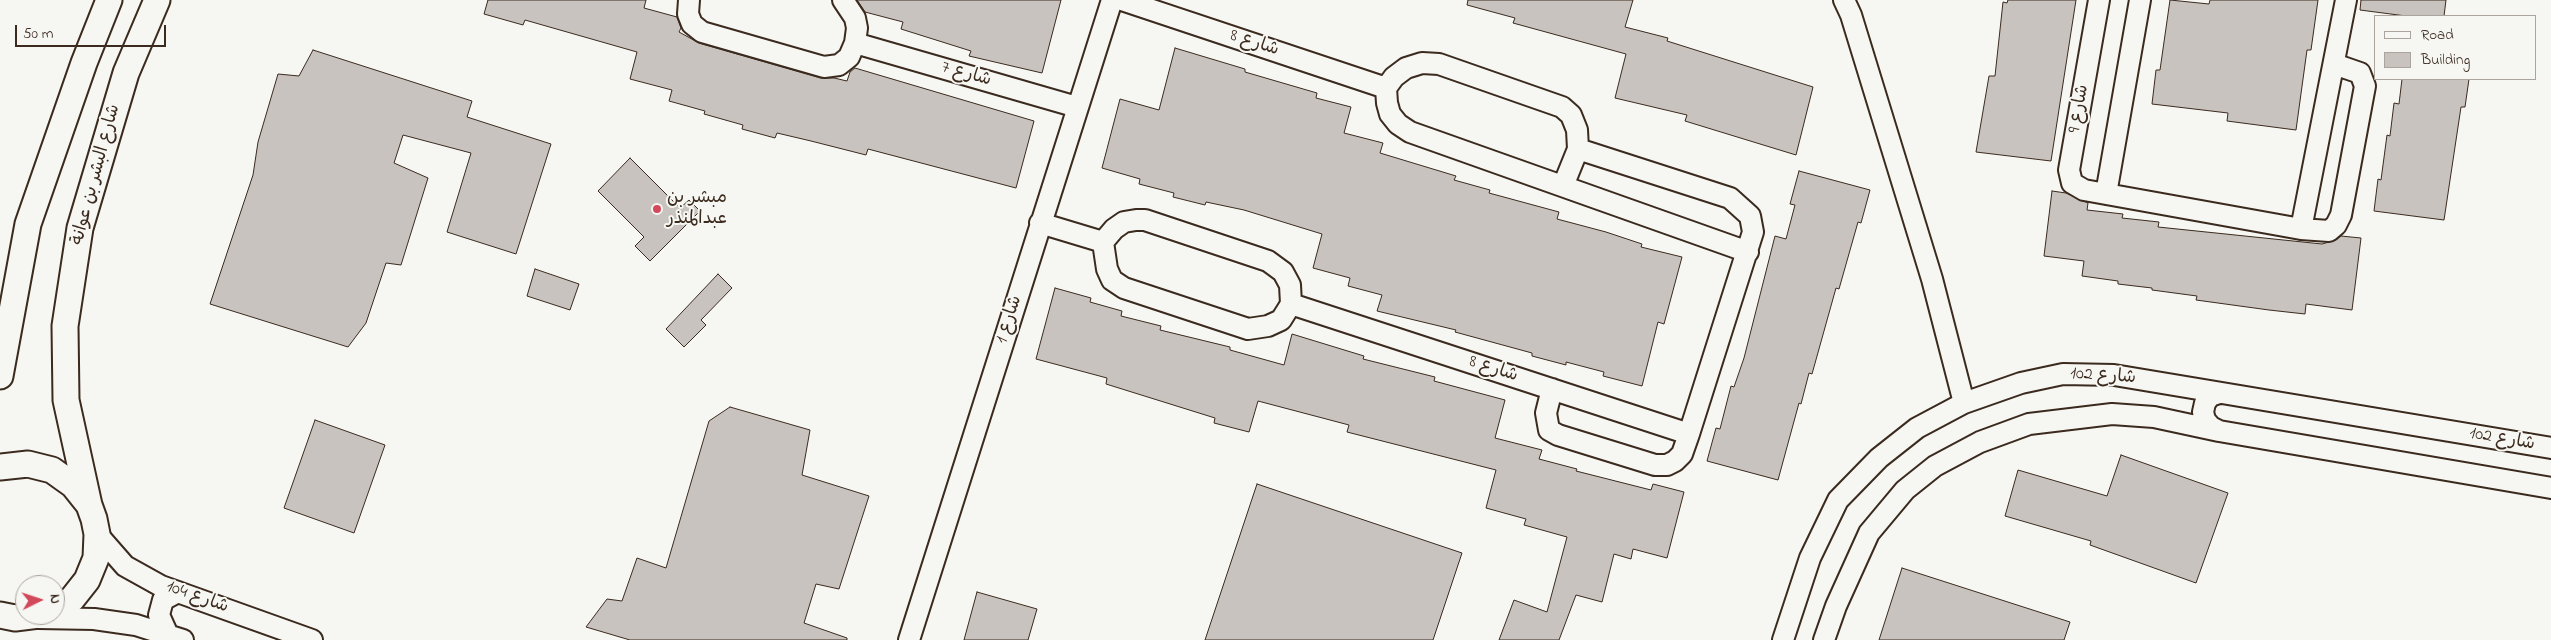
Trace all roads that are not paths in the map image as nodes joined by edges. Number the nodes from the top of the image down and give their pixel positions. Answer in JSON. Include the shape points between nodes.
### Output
{"nodes":[{"id":1,"x":109,"y":0,"type":"edge"},
{"id":2,"x":157,"y":0,"type":"edge"},
{"id":3,"x":689,"y":0,"type":"edge"},
{"id":4,"x":843,"y":0,"type":"edge"},
{"id":5,"x":1112,"y":0,"type":"edge"},
{"id":6,"x":1122,"y":0,"type":"edge"},
{"id":7,"x":1844,"y":0,"type":"edge"},
{"id":8,"x":2099,"y":0,"type":"edge"},
{"id":9,"x":2140,"y":0,"type":"edge"},
{"id":10,"x":2346,"y":0,"type":"edge"},
{"id":11,"x":855,"y":43,"type":"junction"},
{"id":12,"x":2334,"y":64,"type":"junction"},
{"id":13,"x":1386,"y":88,"type":"junction"},
{"id":14,"x":1078,"y":107,"type":"junction"},
{"id":15,"x":1578,"y":149,"type":"junction"},
{"id":16,"x":1563,"y":186,"type":"junction"},
{"id":17,"x":2106,"y":194,"type":"junction"},
{"id":18,"x":1040,"y":223,"type":"junction"},
{"id":19,"x":2301,"y":229,"type":"junction"},
{"id":20,"x":1103,"y":242,"type":"junction"},
{"id":21,"x":1748,"y":252,"type":"junction"},
{"id":22,"x":1292,"y":304,"type":"junction"},
{"id":23,"x":0,"y":376,"type":"edge"},
{"id":24,"x":1552,"y":389,"type":"junction"},
{"id":25,"x":2219,"y":393,"type":"junction"},
{"id":26,"x":1964,"y":403,"type":"junction"},
{"id":27,"x":2219,"y":431,"type":"junction"},
{"id":28,"x":1689,"y":434,"type":"junction"},
{"id":29,"x":2551,"y":448,"type":"edge"},
{"id":30,"x":0,"y":467,"type":"edge"},
{"id":31,"x":2551,"y":488,"type":"edge"},
{"id":32,"x":89,"y":505,"type":"junction"},
{"id":33,"x":97,"y":534,"type":"junction"},
{"id":34,"x":178,"y":592,"type":"junction"},
{"id":35,"x":65,"y":604,"type":"edge"},
{"id":36,"x":65,"y":619,"type":"edge"},
{"id":37,"x":175,"y":638,"type":"edge"},
{"id":38,"x":312,"y":640,"type":"edge"},
{"id":39,"x":908,"y":640,"type":"edge"},
{"id":40,"x":1783,"y":640,"type":"edge"},
{"id":41,"x":1824,"y":640,"type":"edge"}],
"edges":[{"from":1,"to":23,"type":"main road","via":[[28,224]]},
{"from":2,"to":32,"type":"main road","name":"شارع البشر بن عوانة","via":[[126,74],[80,228],[65,326],[66,400]]},
{"from":3,"to":11,"type":"street","via":[[688,14],[692,24],[702,32],[812,65],[839,65],[849,57]]},
{"from":4,"to":11,"type":"street","via":[[855,18]]},
{"from":5,"to":14,"type":"street","name":"شارع 1"},
{"from":6,"to":13,"type":"street","name":"شارع 8"},
{"from":7,"to":26,"type":"street","via":[[1932,279]]},
{"from":8,"to":17,"type":"street","name":"شارع 9","via":[[2069,177],[2077,186]]},
{"from":9,"to":17,"type":"street"},
{"from":10,"to":12,"type":"street"},
{"from":11,"to":14,"type":"street","name":"شارع 7"},
{"from":12,"to":19,"type":"street"},
{"from":12,"to":19,"type":"street","name":"شارع 9","via":[[2360,73],[2365,86],[2341,215],[2329,231]]},
{"from":13,"to":15,"type":"street","via":[[1406,68],[1422,63],[1438,64],[1562,107],[1571,115],[1577,130]]},
{"from":13,"to":16,"type":"street","via":[[1390,114],[1410,132]]},
{"from":14,"to":18,"type":"street","name":"شارع 1"},
{"from":15,"to":16,"type":"street"},
{"from":15,"to":21,"type":"street","via":[[1730,198],[1750,216],[1754,232]]},
{"from":16,"to":21,"type":"street"},
{"from":17,"to":19,"type":"street","name":"شارع 9"},
{"from":18,"to":20,"type":"street"},
{"from":18,"to":39,"type":"street","name":"شارع 1"},
{"from":20,"to":22,"type":"street","via":[[1124,222],[1145,220],[1268,261],[1282,272],[1290,285]]},
{"from":20,"to":22,"type":"street","via":[[1112,280],[1124,288],[1248,329],[1281,320]]},
{"from":21,"to":28,"type":"street"},
{"from":22,"to":24,"type":"street","name":"شارع 8"},
{"from":24,"to":28,"type":"street","name":"شارع 8"},
{"from":24,"to":28,"type":"street","via":[[1546,420],[1549,430],[1558,435],[1655,465],[1667,465],[1682,454]]},
{"from":25,"to":26,"type":"street","name":"شارع 102","via":[[2114,375],[2062,374],[2021,383]]},
{"from":25,"to":27,"type":"street","via":[[2210,396],[2203,412],[2205,420]]},
{"from":25,"to":29,"type":"street","name":"شارع 102"},
{"from":26,"to":40,"type":"street","name":"شارع 102","via":[[1917,428],[1878,458],[1838,500],[1810,558]]},
{"from":27,"to":31,"type":"street","name":"شارع 102"},
{"from":27,"to":41,"type":"street","name":"شارع 102","via":[[2154,417],[2112,414],[2029,424],[1980,442],[1935,466],[1905,490],[1869,534]]},
{"from":30,"to":32,"type":"main road","via":[[28,464],[52,470],[73,485]]},
{"from":32,"to":33,"type":"main road","name":"شارع البشر بن عوانة"},
{"from":33,"to":34,"type":"street","name":"شارع 104","via":[[124,566]]},
{"from":33,"to":35,"type":"main road","name":"شارع البشر بن عوانة","via":[[96,558],[87,580]]},
{"from":34,"to":37,"type":"street","via":[[163,600],[159,616]]},
{"from":34,"to":38,"type":"street","name":"شارع 104"},
{"from":36,"to":37,"type":"street","via":[[136,625]]}]}
